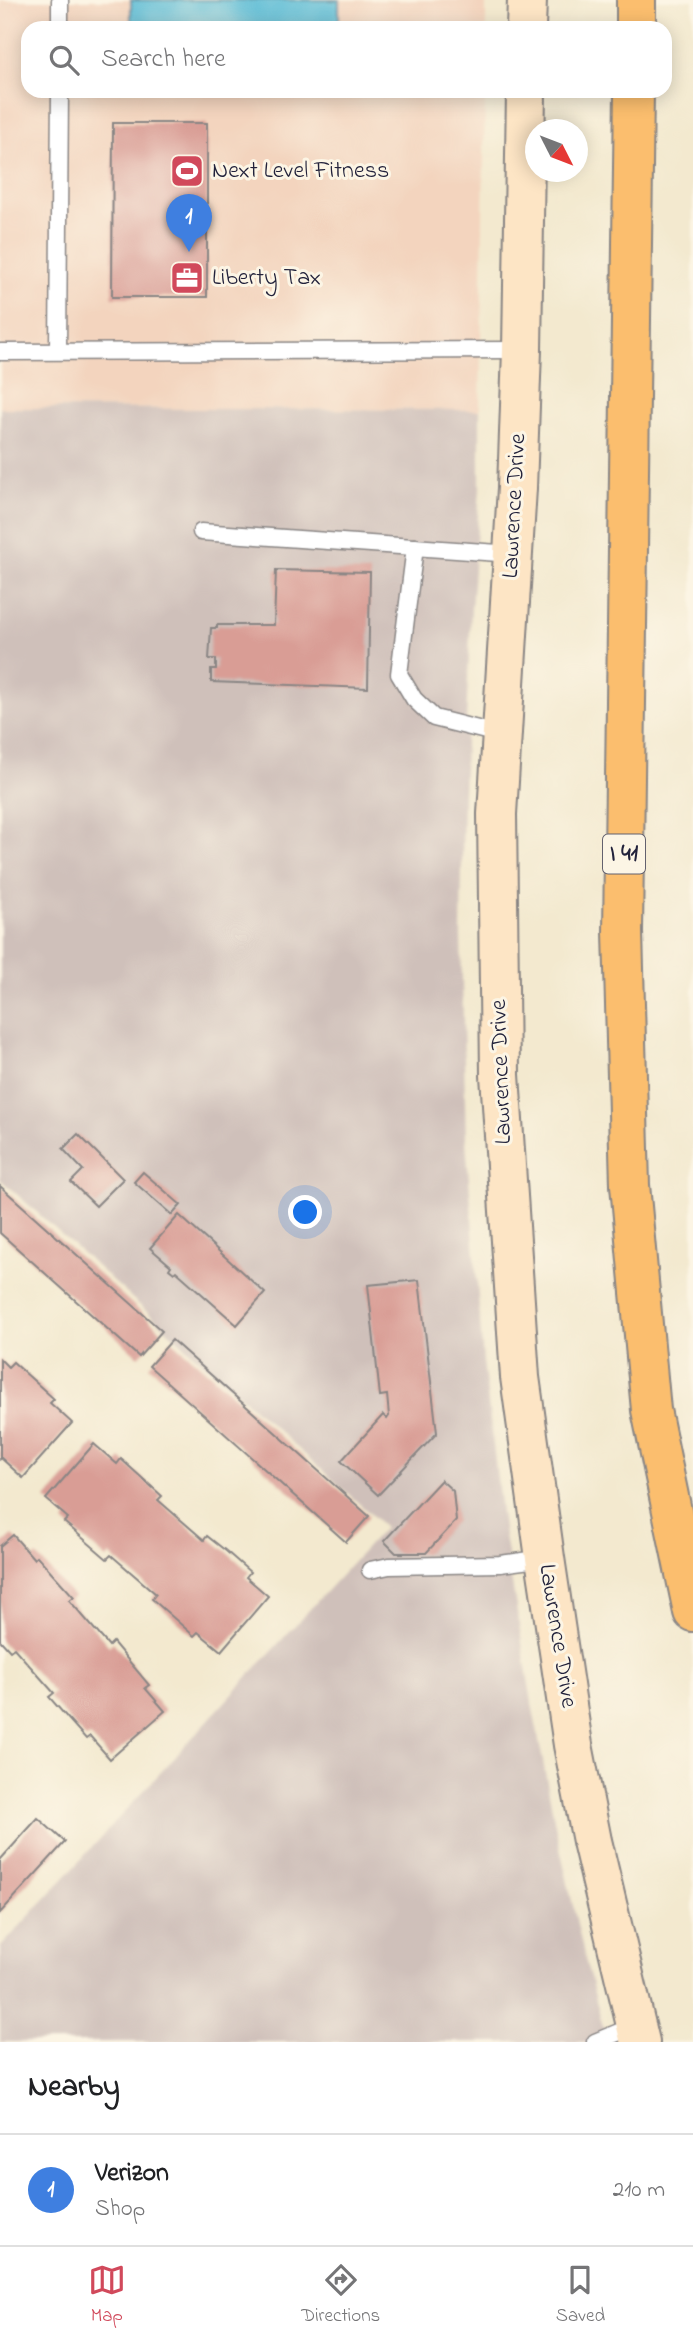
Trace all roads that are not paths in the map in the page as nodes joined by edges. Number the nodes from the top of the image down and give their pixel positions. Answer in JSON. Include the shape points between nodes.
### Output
{"nodes":[{"id":1,"x":60,"y":0,"type":"edge"},
{"id":2,"x":527,"y":0,"type":"edge"},
{"id":3,"x":636,"y":0,"type":"edge"},
{"id":4,"x":60,"y":21,"type":"edge"},
{"id":5,"x":526,"y":21,"type":"edge"},
{"id":6,"x":636,"y":21,"type":"edge"},
{"id":7,"x":60,"y":98,"type":"edge"},
{"id":8,"x":526,"y":98,"type":"edge"},
{"id":9,"x":634,"y":98,"type":"edge"},
{"id":10,"x":522,"y":350,"type":"junction"},
{"id":11,"x":58,"y":351,"type":"junction"},
{"id":12,"x":0,"y":352,"type":"edge"},
{"id":13,"x":201,"y":532,"type":"dead end"},
{"id":14,"x":415,"y":547,"type":"junction"},
{"id":15,"x":513,"y":554,"type":"junction"},
{"id":16,"x":502,"y":735,"type":"junction"},
{"id":17,"x":545,"y":1558,"type":"junction"},
{"id":18,"x":370,"y":1570,"type":"dead end"},
{"id":19,"x":693,"y":1612,"type":"edge"},
{"id":20,"x":638,"y":2034,"type":"edge"},
{"id":21,"x":595,"y":2042,"type":"edge"}],
"edges":[{"from":1,"to":4,"type":"lane"},
{"from":2,"to":5,"type":"main road"},
{"from":3,"to":6,"type":"highway"},
{"from":7,"to":11,"type":"lane"},
{"from":8,"to":10,"type":"main road","name":"Lawrence Drive"},
{"from":9,"to":19,"type":"highway","number":"I 41","via":[[623,932],[630,1185],[651,1410]]},
{"from":10,"to":11,"type":"lane"},
{"from":10,"to":15,"type":"main road","name":"Lawrence Drive"},
{"from":11,"to":12,"type":"lane"},
{"from":13,"to":14,"type":"lane"},
{"from":14,"to":15,"type":"lane"},
{"from":14,"to":16,"type":"lane","via":[[399,674],[414,699],[434,718]]},
{"from":15,"to":16,"type":"main road","name":"Lawrence Drive"},
{"from":16,"to":17,"type":"main road","name":"Lawrence Drive","via":[[497,814],[500,1075],[520,1377]]},
{"from":17,"to":18,"type":"lane"},
{"from":17,"to":20,"type":"main road","name":"Lawrence Drive","via":[[592,1841]]},
{"from":20,"to":21,"type":"lane"}]}
